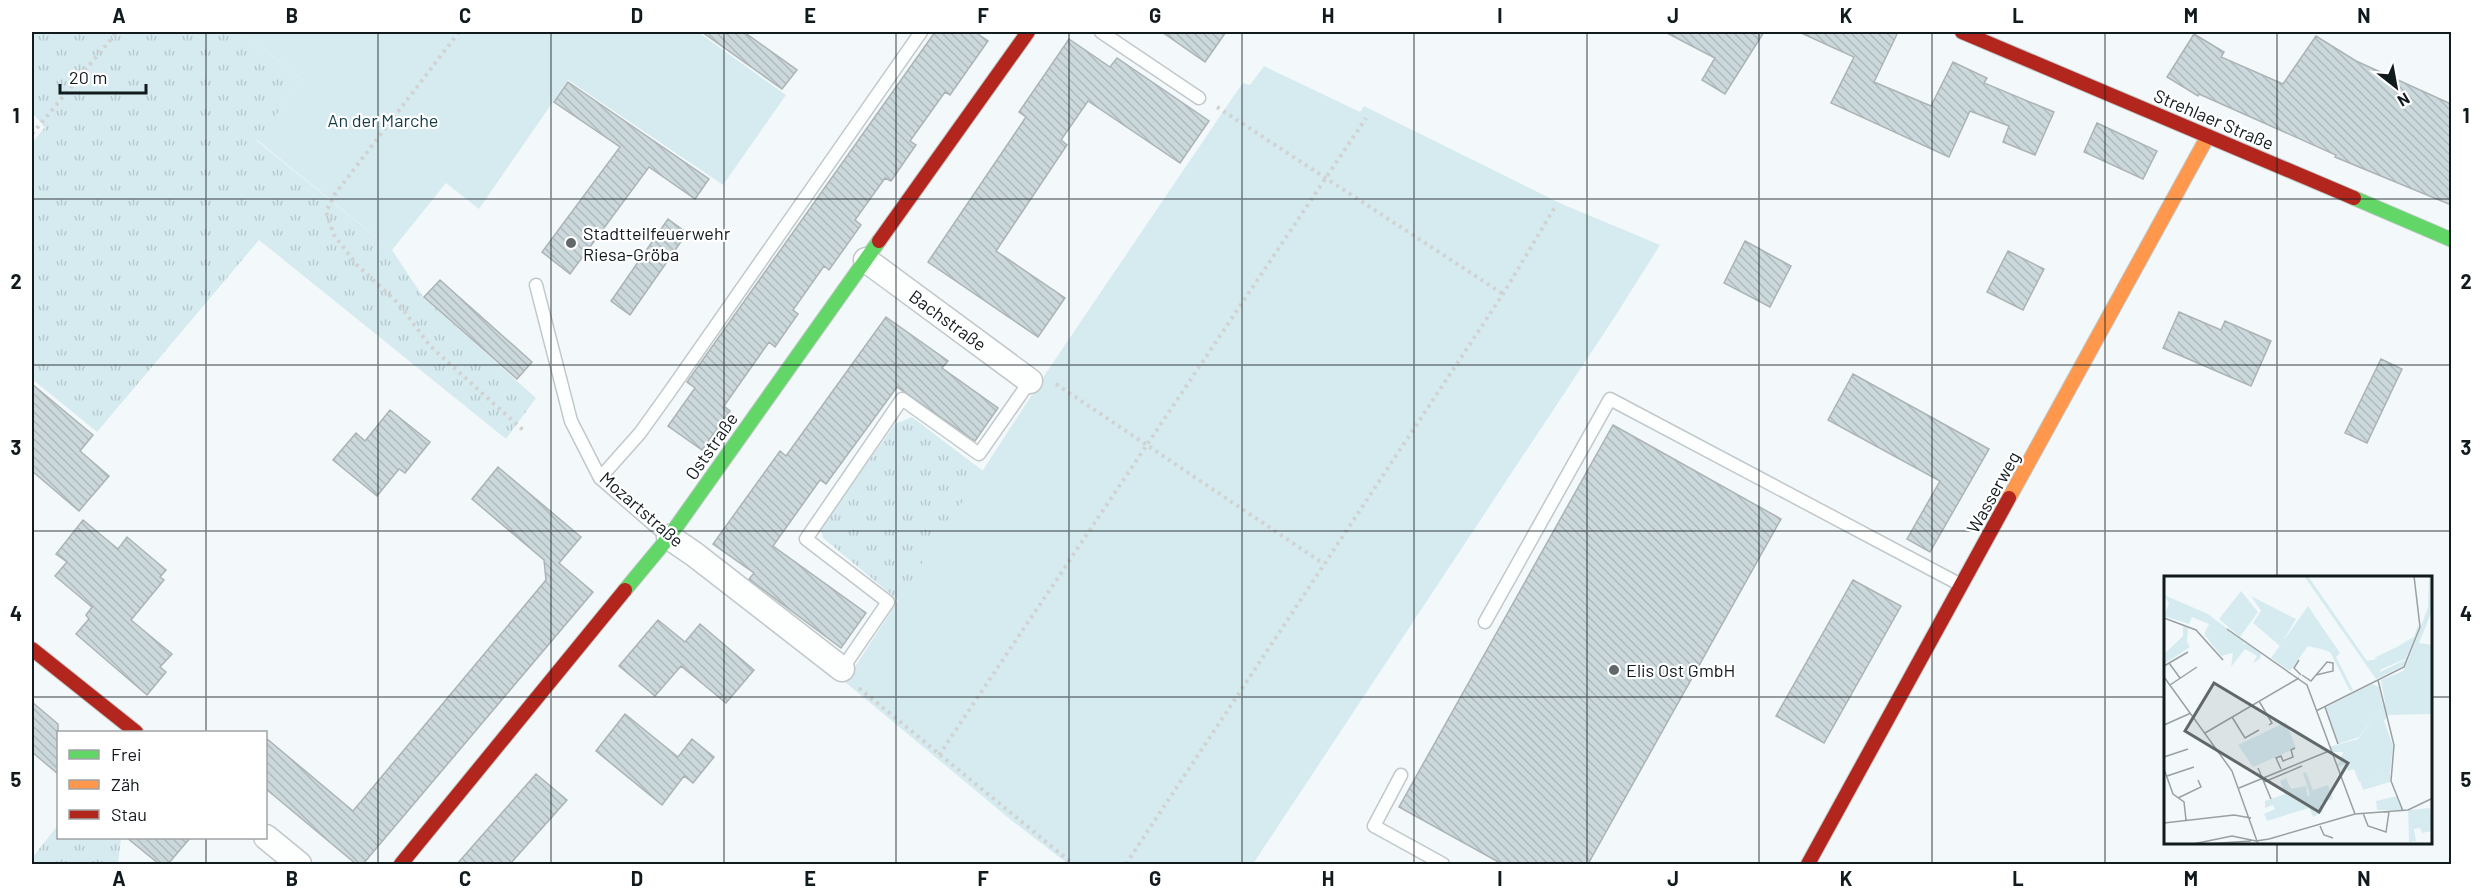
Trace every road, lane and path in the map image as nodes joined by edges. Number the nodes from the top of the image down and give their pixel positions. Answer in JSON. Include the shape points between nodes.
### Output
{"nodes":[{"id":1,"x":117,"y":32,"type":"edge"},
{"id":2,"x":459,"y":32,"type":"edge"},
{"id":3,"x":921,"y":32,"type":"edge"},
{"id":4,"x":1028,"y":32,"type":"edge"},
{"id":5,"x":1101,"y":32,"type":"edge"},
{"id":6,"x":1962,"y":32,"type":"edge"},
{"id":7,"x":1199,"y":98,"type":"joint"},
{"id":8,"x":1366,"y":118,"type":"dead end"},
{"id":9,"x":32,"y":134,"type":"edge"},
{"id":10,"x":2208,"y":136,"type":"junction"},
{"id":11,"x":1326,"y":178,"type":"junction"},
{"id":12,"x":1556,"y":207,"type":"dead end"},
{"id":13,"x":2451,"y":240,"type":"edge"},
{"id":14,"x":866,"y":260,"type":"junction"},
{"id":15,"x":536,"y":285,"type":"dead end"},
{"id":16,"x":1503,"y":294,"type":"junction"},
{"id":17,"x":1030,"y":381,"type":"junction"},
{"id":18,"x":523,"y":430,"type":"dead end"},
{"id":19,"x":1146,"y":446,"type":"junction"},
{"id":20,"x":600,"y":478,"type":"junction"},
{"id":21,"x":669,"y":537,"type":"junction"},
{"id":22,"x":1324,"y":564,"type":"junction"},
{"id":23,"x":1962,"y":585,"type":"junction"},
{"id":24,"x":1485,"y":622,"type":"dead end"},
{"id":25,"x":32,"y":649,"type":"edge"},
{"id":26,"x":842,"y":669,"type":"junction"},
{"id":27,"x":135,"y":731,"type":"edge"},
{"id":28,"x":939,"y":755,"type":"junction"},
{"id":29,"x":1401,"y":775,"type":"dead end"},
{"id":30,"x":267,"y":838,"type":"edge"},
{"id":31,"x":299,"y":864,"type":"edge"},
{"id":32,"x":401,"y":864,"type":"edge"},
{"id":33,"x":1073,"y":864,"type":"edge"},
{"id":34,"x":1126,"y":864,"type":"edge"},
{"id":35,"x":1443,"y":864,"type":"edge"},
{"id":36,"x":1808,"y":864,"type":"edge"}],
"edges":[{"from":1,"to":9,"type":"path"},
{"from":2,"to":18,"type":"path","via":[[326,212],[334,235],[357,265],[399,304],[430,346]]},
{"from":3,"to":20,"type":"lane","via":[[640,433]]},
{"from":4,"to":14,"type":"street","name":"Oststraße"},
{"from":5,"to":7,"type":"lane"},
{"from":6,"to":10,"type":"street","name":"Strehlaer Straße"},
{"from":7,"to":11,"type":"path"},
{"from":8,"to":11,"type":"path"},
{"from":10,"to":13,"type":"street","name":"Strehlaer Straße"},
{"from":10,"to":23,"type":"street","name":"Wasserweg"},
{"from":11,"to":16,"type":"path"},
{"from":11,"to":19,"type":"path"},
{"from":12,"to":16,"type":"path"},
{"from":14,"to":17,"type":"street","name":"Bachstraße"},
{"from":14,"to":21,"type":"street","name":"Oststraße"},
{"from":15,"to":20,"type":"lane","name":"Mozartstraße","via":[[572,421]]},
{"from":16,"to":22,"type":"path"},
{"from":17,"to":19,"type":"path","via":[[1045,376]]},
{"from":17,"to":26,"type":"lane","via":[[980,454],[903,399],[806,539],[888,602]]},
{"from":19,"to":22,"type":"path"},
{"from":19,"to":28,"type":"path"},
{"from":20,"to":21,"type":"lane","name":"Mozartstraße"},
{"from":21,"to":26,"type":"street","name":"Mozartstraße"},
{"from":21,"to":32,"type":"street","name":"Oststraße"},
{"from":22,"to":34,"type":"path"},
{"from":23,"to":24,"type":"lane","via":[[1610,399]]},
{"from":23,"to":36,"type":"street","name":"Wasserweg"},
{"from":25,"to":27,"type":"street"},
{"from":26,"to":28,"type":"path","via":[[847,678]]},
{"from":28,"to":33,"type":"path"},
{"from":29,"to":35,"type":"lane","via":[[1374,826]]},
{"from":30,"to":31,"type":"street"}]}
